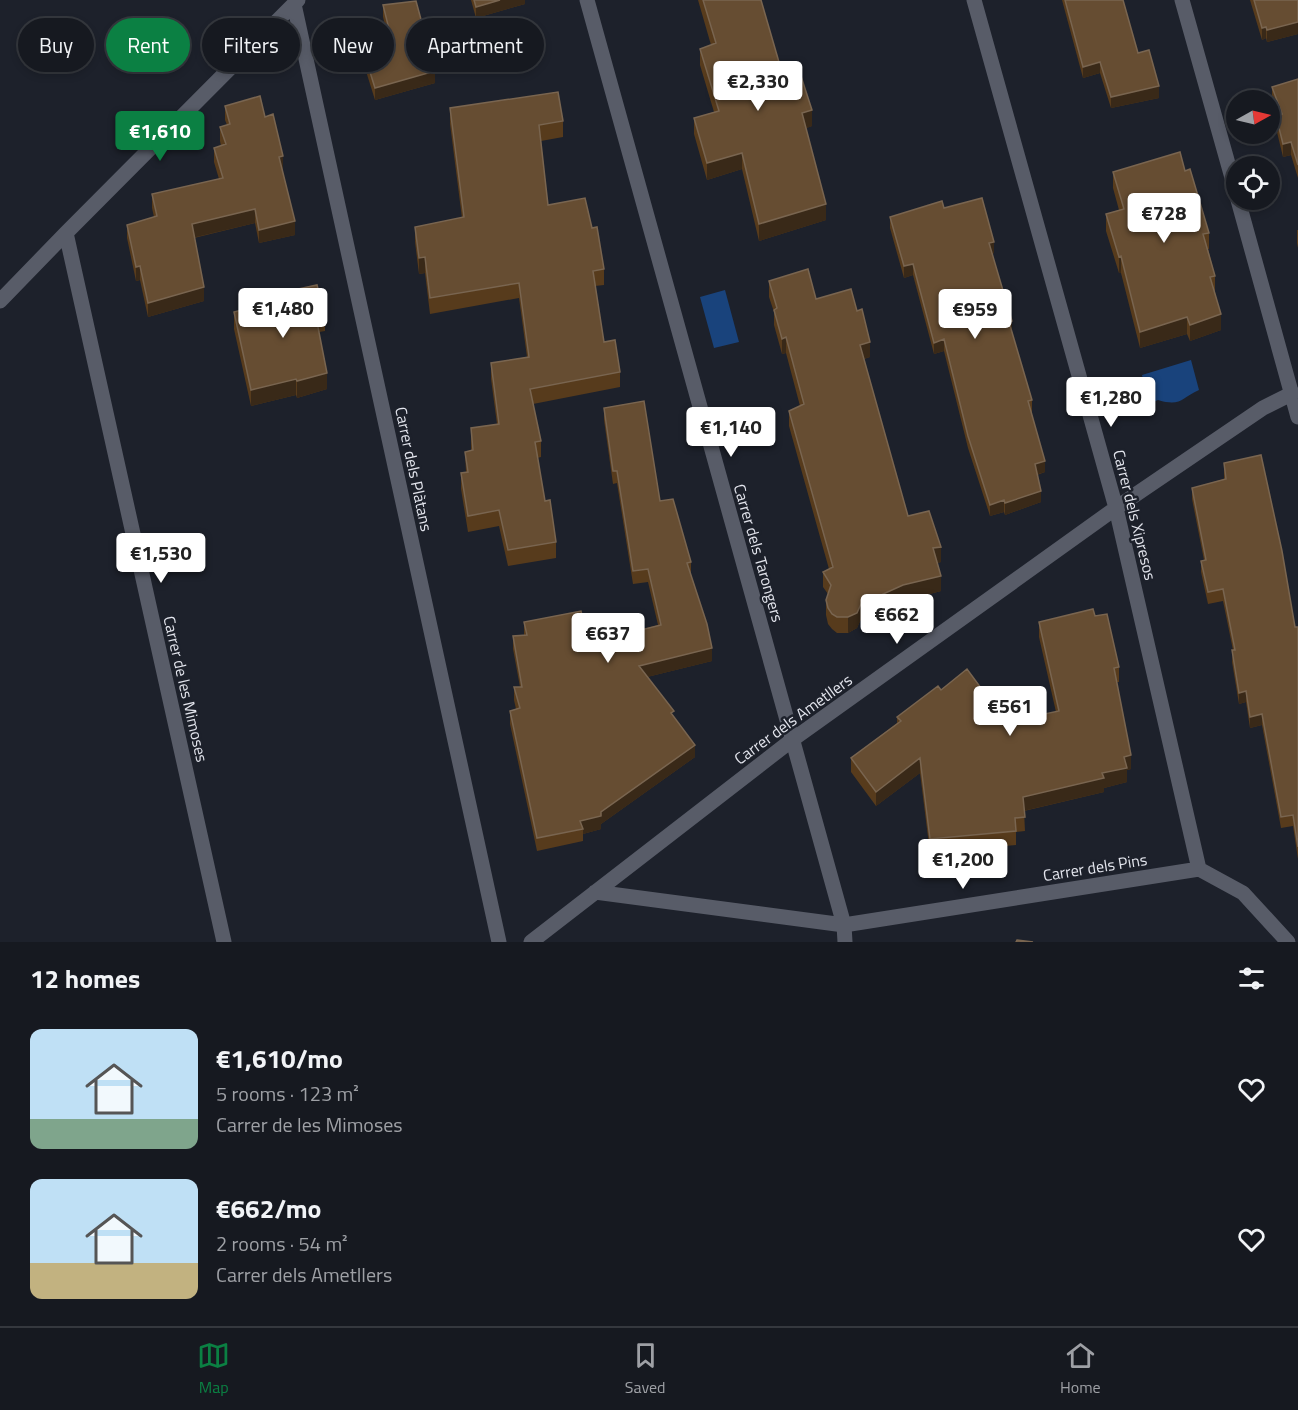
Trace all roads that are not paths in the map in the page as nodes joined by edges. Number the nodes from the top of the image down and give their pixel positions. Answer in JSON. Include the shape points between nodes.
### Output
{"nodes":[{"id":1,"x":586,"y":0,"type":"edge"},
{"id":2,"x":974,"y":0,"type":"edge"},
{"id":3,"x":1182,"y":0,"type":"edge"},
{"id":4,"x":296,"y":2,"type":"edge"},
{"id":5,"x":1226,"y":156,"type":"edge"},
{"id":6,"x":1241,"y":210,"type":"edge"},
{"id":7,"x":66,"y":233,"type":"junction"},
{"id":8,"x":0,"y":302,"type":"edge"},
{"id":9,"x":1293,"y":393,"type":"junction"},
{"id":10,"x":1298,"y":417,"type":"edge"},
{"id":11,"x":1116,"y":508,"type":"junction"},
{"id":12,"x":792,"y":740,"type":"junction"},
{"id":13,"x":1199,"y":869,"type":"junction"},
{"id":14,"x":595,"y":892,"type":"junction"},
{"id":15,"x":844,"y":925,"type":"junction"},
{"id":16,"x":224,"y":942,"type":"edge"},
{"id":17,"x":499,"y":942,"type":"edge"},
{"id":18,"x":531,"y":942,"type":"edge"},
{"id":19,"x":845,"y":942,"type":"edge"},
{"id":20,"x":1288,"y":942,"type":"edge"}],
"edges":[{"from":1,"to":12,"type":"street","name":"Carrer dels Tarongers"},
{"from":2,"to":11,"type":"street","name":"Carrer dels Xipresos"},
{"from":3,"to":5,"type":"street"},
{"from":4,"to":7,"type":"street"},
{"from":4,"to":17,"type":"street","name":"Carrer dels Plàtans"},
{"from":6,"to":9,"type":"street"},
{"from":7,"to":8,"type":"street"},
{"from":7,"to":16,"type":"street","name":"Carrer de les Mimoses"},
{"from":9,"to":10,"type":"street"},
{"from":9,"to":11,"type":"street","name":"Carrer dels Ametllers","via":[[1263,408]]},
{"from":11,"to":12,"type":"street","name":"Carrer dels Ametllers"},
{"from":11,"to":13,"type":"street","name":"Carrer dels Xipresos"},
{"from":12,"to":14,"type":"street","name":"Carrer dels Ametllers"},
{"from":12,"to":15,"type":"street","name":"Carrer dels Tarongers"},
{"from":13,"to":15,"type":"street","name":"Carrer dels Pins"},
{"from":13,"to":20,"type":"street","via":[[1243,893]]},
{"from":14,"to":15,"type":"street","name":"Carrer dels Pins"},
{"from":14,"to":18,"type":"street","name":"Carrer dels Ametllers"},
{"from":15,"to":19,"type":"street","name":"Carrer dels Tarongers"}]}
